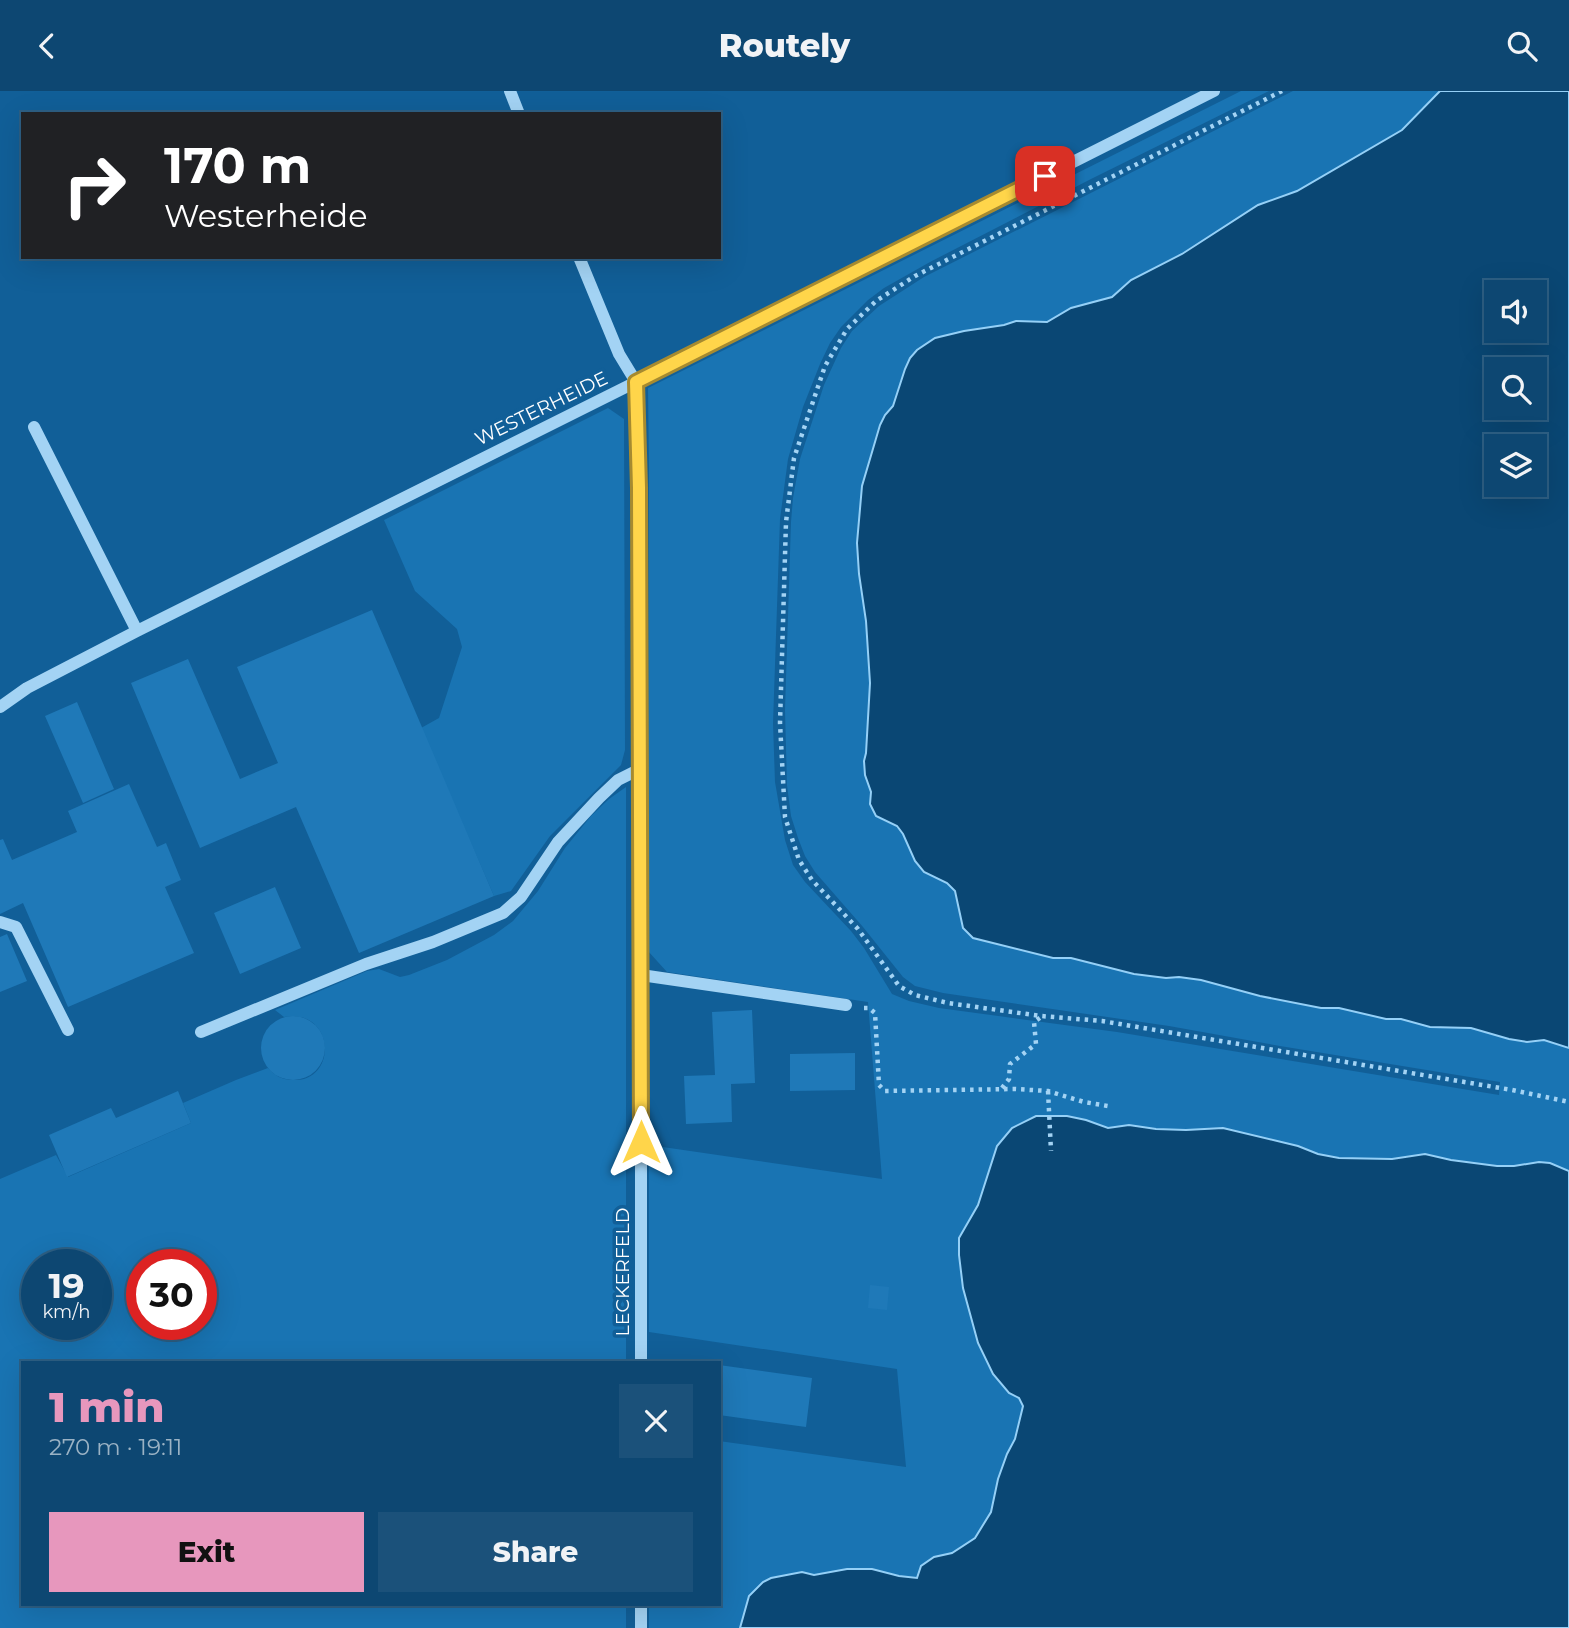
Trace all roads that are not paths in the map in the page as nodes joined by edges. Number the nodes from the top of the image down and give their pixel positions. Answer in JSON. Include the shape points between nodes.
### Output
{"nodes":[{"id":1,"x":510,"y":91,"type":"edge"},
{"id":2,"x":1214,"y":91,"type":"edge"},
{"id":3,"x":518,"y":112,"type":"edge"},
{"id":4,"x":580,"y":259,"type":"edge"},
{"id":5,"x":636,"y":382,"type":"junction"},
{"id":6,"x":34,"y":427,"type":"dead end"},
{"id":7,"x":137,"y":631,"type":"junction"},
{"id":8,"x":0,"y":707,"type":"edge"},
{"id":9,"x":640,"y":769,"type":"junction"},
{"id":10,"x":0,"y":922,"type":"edge"},
{"id":11,"x":641,"y":975,"type":"junction"},
{"id":12,"x":846,"y":1005,"type":"road end"},
{"id":13,"x":68,"y":1030,"type":"dead end"},
{"id":14,"x":201,"y":1032,"type":"dead end"},
{"id":15,"x":641,"y":1361,"type":"edge"},
{"id":16,"x":641,"y":1606,"type":"edge"},
{"id":17,"x":641,"y":1628,"type":"edge"}],
"edges":[{"from":1,"to":3,"type":"street"},
{"from":2,"to":5,"type":"street","name":"WESTERHEIDE"},
{"from":4,"to":5,"type":"street","via":[[619,354]]},
{"from":5,"to":7,"type":"street","name":"WESTERHEIDE"},
{"from":5,"to":9,"type":"street","name":"LECKERFELD"},
{"from":6,"to":7,"type":"street"},
{"from":7,"to":8,"type":"street","name":"WESTERHEIDE","via":[[27,688]]},
{"from":9,"to":11,"type":"street","name":"LECKERFELD"},
{"from":9,"to":14,"type":"street","via":[[618,780],[599,798],[558,842],[521,897],[503,913]]},
{"from":10,"to":13,"type":"street","via":[[16,927]]},
{"from":11,"to":12,"type":"street"},
{"from":11,"to":15,"type":"street","name":"LECKERFELD"},
{"from":16,"to":17,"type":"street"}]}
